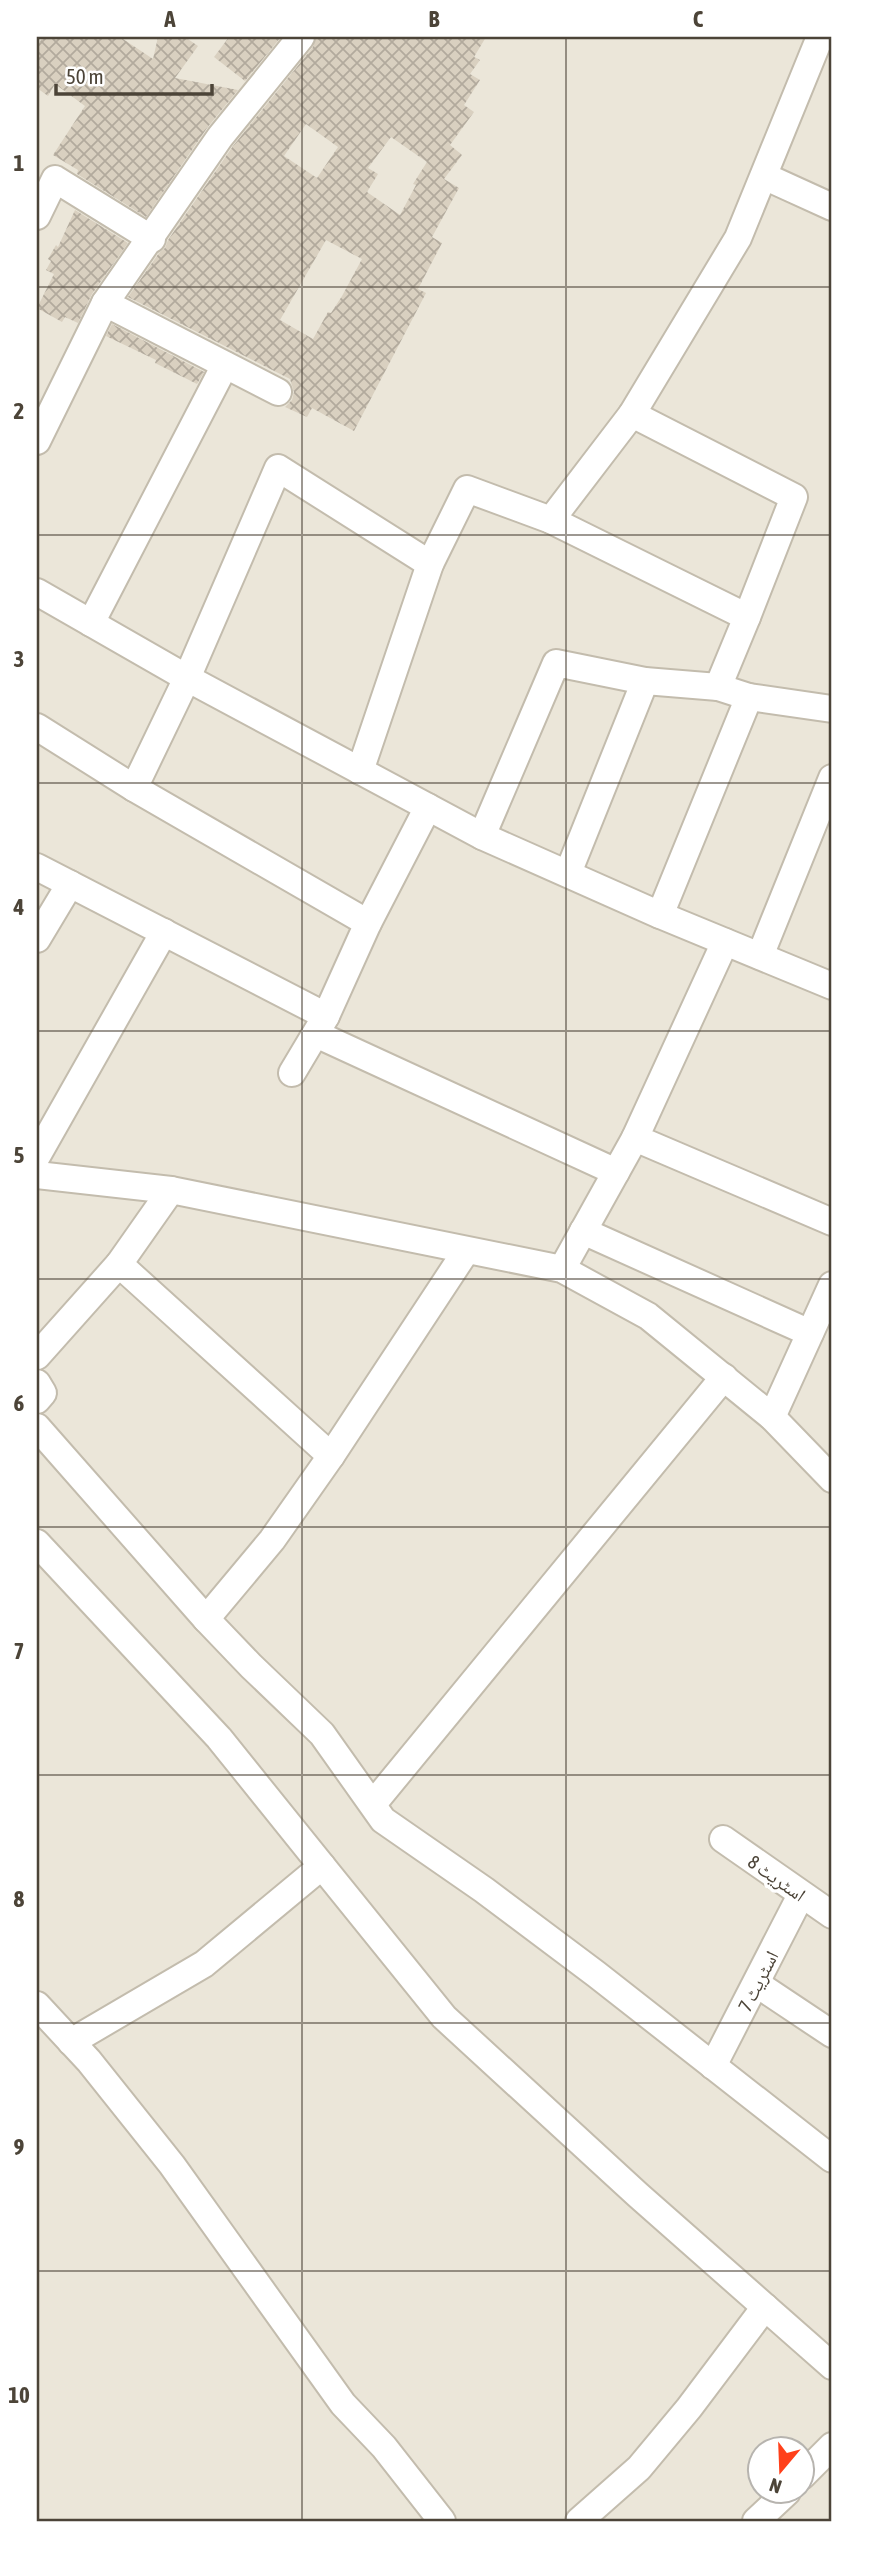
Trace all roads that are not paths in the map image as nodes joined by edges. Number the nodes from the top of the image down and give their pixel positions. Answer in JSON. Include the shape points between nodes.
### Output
{"nodes":[{"id":1,"x":301,"y":37,"type":"edge"},
{"id":2,"x":820,"y":37,"type":"edge"},
{"id":3,"x":821,"y":71,"type":"edge"},
{"id":4,"x":764,"y":176,"type":"junction"},
{"id":5,"x":832,"y":207,"type":"edge"},
{"id":6,"x":37,"y":215,"type":"edge"},
{"id":7,"x":152,"y":239,"type":"junction"},
{"id":8,"x":105,"y":303,"type":"junction"},
{"id":9,"x":225,"y":365,"type":"junction"},
{"id":10,"x":278,"y":392,"type":"dead end"},
{"id":11,"x":632,"y":414,"type":"junction"},
{"id":12,"x":37,"y":441,"type":"edge"},
{"id":13,"x":551,"y":520,"type":"junction"},
{"id":14,"x":430,"y":564,"type":"junction"},
{"id":15,"x":37,"y":592,"type":"edge"},
{"id":16,"x":747,"y":617,"type":"junction"},
{"id":17,"x":91,"y":623,"type":"junction"},
{"id":18,"x":187,"y":678,"type":"junction"},
{"id":19,"x":645,"y":681,"type":"junction"},
{"id":20,"x":719,"y":687,"type":"junction"},
{"id":21,"x":749,"y":697,"type":"junction"},
{"id":22,"x":832,"y":709,"type":"edge"},
{"id":23,"x":37,"y":727,"type":"edge"},
{"id":24,"x":360,"y":771,"type":"junction"},
{"id":25,"x":832,"y":778,"type":"edge"},
{"id":26,"x":134,"y":788,"type":"junction"},
{"id":27,"x":428,"y":807,"type":"junction"},
{"id":28,"x":482,"y":836,"type":"junction"},
{"id":29,"x":37,"y":867,"type":"edge"},
{"id":30,"x":568,"y":873,"type":"junction"},
{"id":31,"x":70,"y":884,"type":"junction"},
{"id":32,"x":660,"y":915,"type":"junction"},
{"id":33,"x":369,"y":923,"type":"junction"},
{"id":34,"x":163,"y":932,"type":"junction"},
{"id":35,"x":37,"y":939,"type":"edge"},
{"id":36,"x":725,"y":942,"type":"junction"},
{"id":37,"x":760,"y":957,"type":"junction"},
{"id":38,"x":832,"y":986,"type":"edge"},
{"id":39,"x":321,"y":1025,"type":"junction"},
{"id":40,"x":292,"y":1073,"type":"dead end"},
{"id":41,"x":635,"y":1138,"type":"junction"},
{"id":42,"x":37,"y":1156,"type":"edge"},
{"id":43,"x":616,"y":1172,"type":"junction"},
{"id":44,"x":37,"y":1175,"type":"edge"},
{"id":45,"x":171,"y":1189,"type":"junction"},
{"id":46,"x":832,"y":1222,"type":"edge"},
{"id":47,"x":583,"y":1231,"type":"junction"},
{"id":48,"x":466,"y":1251,"type":"junction"},
{"id":49,"x":118,"y":1264,"type":"junction"},
{"id":50,"x":562,"y":1269,"type":"junction"},
{"id":51,"x":832,"y":1285,"type":"edge"},
{"id":52,"x":810,"y":1333,"type":"junction"},
{"id":53,"x":37,"y":1356,"type":"edge"},
{"id":54,"x":724,"y":1377,"type":"junction"},
{"id":55,"x":37,"y":1383,"type":"edge"},
{"id":56,"x":37,"y":1400,"type":"edge"},
{"id":57,"x":772,"y":1417,"type":"junction"},
{"id":58,"x":37,"y":1427,"type":"edge"},
{"id":59,"x":331,"y":1456,"type":"junction"},
{"id":60,"x":832,"y":1479,"type":"edge"},
{"id":61,"x":37,"y":1543,"type":"edge"},
{"id":62,"x":206,"y":1619,"type":"junction"},
{"id":63,"x":373,"y":1804,"type":"junction"},
{"id":64,"x":723,"y":1839,"type":"dead end"},
{"id":65,"x":322,"y":1866,"type":"junction"},
{"id":66,"x":802,"y":1895,"type":"junction"},
{"id":67,"x":832,"y":1915,"type":"edge"},
{"id":68,"x":757,"y":1984,"type":"junction"},
{"id":69,"x":37,"y":2005,"type":"edge"},
{"id":70,"x":832,"y":2034,"type":"edge"},
{"id":71,"x":71,"y":2042,"type":"junction"},
{"id":72,"x":713,"y":2066,"type":"junction"},
{"id":73,"x":832,"y":2159,"type":"edge"},
{"id":74,"x":765,"y":2307,"type":"junction"},
{"id":75,"x":832,"y":2366,"type":"edge"},
{"id":76,"x":832,"y":2446,"type":"edge"},
{"id":77,"x":816,"y":2463,"type":"edge"},
{"id":78,"x":442,"y":2521,"type":"edge"},
{"id":79,"x":579,"y":2521,"type":"edge"}],
"edges":[{"from":1,"to":7,"type":"street","via":[[220,137]]},
{"from":2,"to":3,"type":"street"},
{"from":3,"to":4,"type":"street"},
{"from":4,"to":5,"type":"street"},
{"from":4,"to":11,"type":"street","via":[[738,238]]},
{"from":6,"to":7,"type":"street","via":[[55,179]]},
{"from":7,"to":8,"type":"street"},
{"from":8,"to":9,"type":"street"},
{"from":8,"to":12,"type":"street"},
{"from":9,"to":10,"type":"street"},
{"from":9,"to":17,"type":"street"},
{"from":11,"to":13,"type":"street"},
{"from":11,"to":16,"type":"street","via":[[794,497]]},
{"from":13,"to":14,"type":"street","via":[[467,489]]},
{"from":13,"to":16,"type":"street"},
{"from":14,"to":18,"type":"street","via":[[278,468]]},
{"from":14,"to":24,"type":"street"},
{"from":15,"to":17,"type":"street"},
{"from":16,"to":20,"type":"street"},
{"from":17,"to":18,"type":"street"},
{"from":18,"to":24,"type":"street"},
{"from":18,"to":26,"type":"street"},
{"from":19,"to":20,"type":"street"},
{"from":19,"to":28,"type":"street","via":[[556,663]]},
{"from":19,"to":30,"type":"street"},
{"from":20,"to":21,"type":"street"},
{"from":21,"to":22,"type":"street"},
{"from":21,"to":32,"type":"street"},
{"from":23,"to":26,"type":"street"},
{"from":24,"to":27,"type":"street"},
{"from":25,"to":37,"type":"street"},
{"from":26,"to":33,"type":"street"},
{"from":27,"to":28,"type":"street"},
{"from":27,"to":33,"type":"street"},
{"from":28,"to":30,"type":"street"},
{"from":29,"to":31,"type":"street"},
{"from":30,"to":32,"type":"street"},
{"from":31,"to":34,"type":"street"},
{"from":31,"to":35,"type":"street"},
{"from":32,"to":36,"type":"street"},
{"from":33,"to":39,"type":"street"},
{"from":34,"to":39,"type":"street"},
{"from":34,"to":42,"type":"street"},
{"from":36,"to":37,"type":"street"},
{"from":36,"to":41,"type":"street"},
{"from":37,"to":38,"type":"street"},
{"from":39,"to":40,"type":"street"},
{"from":39,"to":43,"type":"street"},
{"from":41,"to":43,"type":"street"},
{"from":41,"to":46,"type":"street"},
{"from":43,"to":47,"type":"street"},
{"from":44,"to":45,"type":"street"},
{"from":45,"to":48,"type":"street"},
{"from":45,"to":49,"type":"street"},
{"from":47,"to":50,"type":"street"},
{"from":47,"to":52,"type":"street"},
{"from":48,"to":50,"type":"street"},
{"from":48,"to":59,"type":"street"},
{"from":49,"to":53,"type":"street"},
{"from":49,"to":59,"type":"street"},
{"from":50,"to":54,"type":"street","via":[[648,1316]]},
{"from":51,"to":52,"type":"street"},
{"from":52,"to":57,"type":"street"},
{"from":54,"to":57,"type":"street"},
{"from":54,"to":63,"type":"street"},
{"from":55,"to":56,"type":"street","via":[[43,1393]]},
{"from":57,"to":60,"type":"street"},
{"from":58,"to":62,"type":"street"},
{"from":59,"to":62,"type":"street","via":[[272,1540]]},
{"from":61,"to":65,"type":"street","via":[[219,1738]]},
{"from":62,"to":63,"type":"street","via":[[322,1734]]},
{"from":63,"to":72,"type":"street","via":[[383,1821],[484,1890]]},
{"from":64,"to":66,"type":"street","name":"اسٹریٹ 8"},
{"from":65,"to":71,"type":"street","via":[[204,1964]]},
{"from":65,"to":74,"type":"street","via":[[444,2017]]},
{"from":66,"to":67,"type":"street","name":"اسٹریٹ 8"},
{"from":66,"to":68,"type":"street","name":"اسٹریٹ 7"},
{"from":68,"to":70,"type":"street"},
{"from":68,"to":72,"type":"street","name":"اسٹریٹ 7"},
{"from":69,"to":71,"type":"street"},
{"from":71,"to":78,"type":"street","via":[[172,2165],[343,2404],[384,2447]]},
{"from":72,"to":73,"type":"street"},
{"from":74,"to":75,"type":"street"},
{"from":74,"to":79,"type":"street","via":[[639,2468]]},
{"from":76,"to":77,"type":"street"}]}
